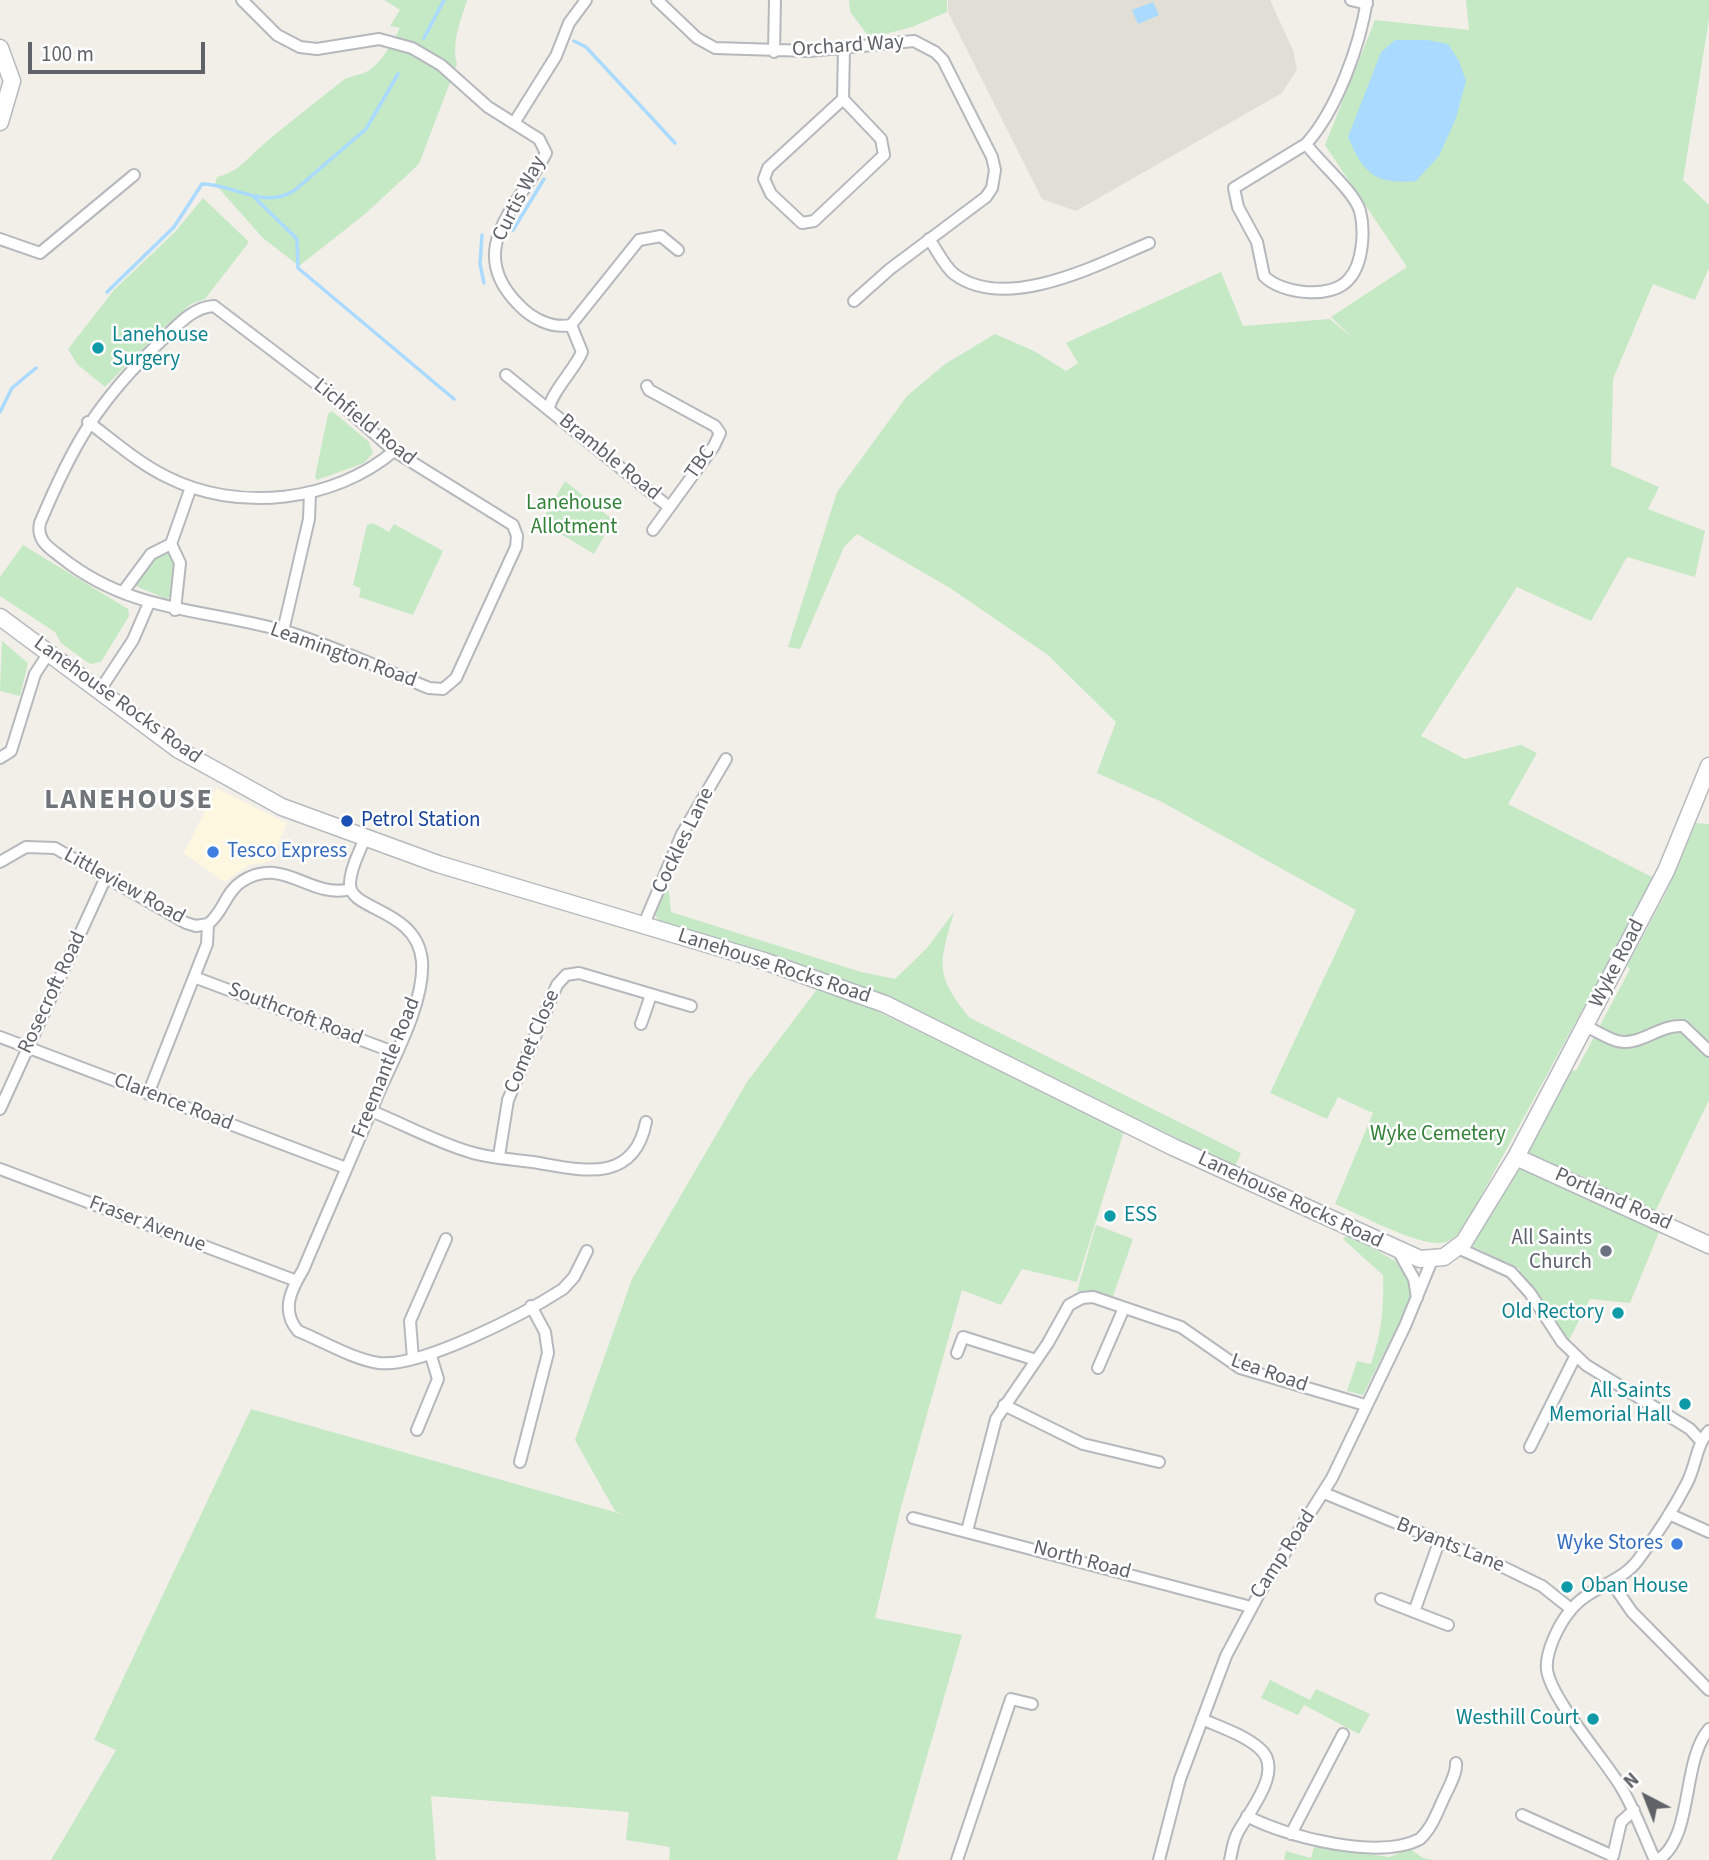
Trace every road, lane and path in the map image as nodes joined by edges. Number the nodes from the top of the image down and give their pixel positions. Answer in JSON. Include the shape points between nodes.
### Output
{"nodes":[{"id":1,"x":242,"y":0,"type":"edge"},
{"id":2,"x":586,"y":0,"type":"edge"},
{"id":3,"x":657,"y":0,"type":"edge"},
{"id":4,"x":775,"y":0,"type":"edge"},
{"id":5,"x":1351,"y":0,"type":"edge"},
{"id":6,"x":1367,"y":2,"type":"edge"},
{"id":7,"x":0,"y":48,"type":"edge"},
{"id":8,"x":844,"y":48,"type":"junction"},
{"id":9,"x":774,"y":52,"type":"junction"},
{"id":10,"x":842,"y":99,"type":"junction"},
{"id":11,"x":0,"y":122,"type":"edge"},
{"id":12,"x":513,"y":123,"type":"junction"},
{"id":13,"x":1306,"y":144,"type":"junction"},
{"id":14,"x":134,"y":175,"type":"dead end"},
{"id":15,"x":0,"y":239,"type":"edge"},
{"id":16,"x":929,"y":239,"type":"junction"},
{"id":17,"x":1149,"y":243,"type":"dead end"},
{"id":18,"x":678,"y":250,"type":"dead end"},
{"id":19,"x":853,"y":301,"type":"dead end"},
{"id":20,"x":571,"y":325,"type":"junction"},
{"id":21,"x":506,"y":376,"type":"dead end"},
{"id":22,"x":647,"y":386,"type":"dead end"},
{"id":23,"x":549,"y":410,"type":"junction"},
{"id":24,"x":88,"y":422,"type":"junction"},
{"id":25,"x":394,"y":450,"type":"junction"},
{"id":26,"x":191,"y":487,"type":"junction"},
{"id":27,"x":310,"y":492,"type":"junction"},
{"id":28,"x":669,"y":507,"type":"junction"},
{"id":29,"x":515,"y":528,"type":"joint"},
{"id":30,"x":653,"y":530,"type":"dead end"},
{"id":31,"x":171,"y":544,"type":"junction"},
{"id":32,"x":123,"y":592,"type":"junction"},
{"id":33,"x":149,"y":603,"type":"junction"},
{"id":34,"x":175,"y":610,"type":"junction"},
{"id":35,"x":0,"y":617,"type":"edge"},
{"id":36,"x":283,"y":631,"type":"junction"},
{"id":37,"x":50,"y":651,"type":"junction"},
{"id":38,"x":100,"y":690,"type":"junction"},
{"id":39,"x":0,"y":758,"type":"edge"},
{"id":40,"x":726,"y":759,"type":"dead end"},
{"id":41,"x":1709,"y":766,"type":"edge"},
{"id":42,"x":365,"y":838,"type":"junction"},
{"id":43,"x":1,"y":861,"type":"edge"},
{"id":44,"x":106,"y":877,"type":"junction"},
{"id":45,"x":350,"y":889,"type":"junction"},
{"id":46,"x":208,"y":924,"type":"junction"},
{"id":47,"x":644,"y":924,"type":"junction"},
{"id":48,"x":194,"y":977,"type":"junction"},
{"id":49,"x":651,"y":995,"type":"junction"},
{"id":50,"x":691,"y":1006,"type":"dead end"},
{"id":51,"x":641,"y":1024,"type":"dead end"},
{"id":52,"x":1586,"y":1026,"type":"junction"},
{"id":53,"x":0,"y":1037,"type":"edge"},
{"id":54,"x":28,"y":1048,"type":"junction"},
{"id":55,"x":1709,"y":1051,"type":"edge"},
{"id":56,"x":396,"y":1053,"type":"junction"},
{"id":57,"x":148,"y":1094,"type":"junction"},
{"id":58,"x":0,"y":1110,"type":"edge"},
{"id":59,"x":371,"y":1111,"type":"junction"},
{"id":60,"x":646,"y":1122,"type":"dead end"},
{"id":61,"x":499,"y":1156,"type":"junction"},
{"id":62,"x":1516,"y":1157,"type":"junction"},
{"id":63,"x":346,"y":1168,"type":"junction"},
{"id":64,"x":0,"y":1169,"type":"edge"},
{"id":65,"x":446,"y":1239,"type":"dead end"},
{"id":66,"x":1709,"y":1245,"type":"edge"},
{"id":67,"x":1458,"y":1248,"type":"junction"},
{"id":68,"x":587,"y":1251,"type":"dead end"},
{"id":69,"x":1399,"y":1252,"type":"junction"},
{"id":70,"x":1432,"y":1260,"type":"junction"},
{"id":71,"x":294,"y":1280,"type":"junction"},
{"id":72,"x":1416,"y":1301,"type":"junction"},
{"id":73,"x":531,"y":1306,"type":"junction"},
{"id":74,"x":1124,"y":1308,"type":"junction"},
{"id":75,"x":957,"y":1353,"type":"dead end"},
{"id":76,"x":431,"y":1356,"type":"junction"},
{"id":77,"x":1576,"y":1357,"type":"junction"},
{"id":78,"x":413,"y":1359,"type":"junction"},
{"id":79,"x":1036,"y":1360,"type":"junction"},
{"id":80,"x":1098,"y":1368,"type":"dead end"},
{"id":81,"x":1004,"y":1405,"type":"junction"},
{"id":82,"x":1365,"y":1405,"type":"junction"},
{"id":83,"x":417,"y":1430,"type":"dead end"},
{"id":84,"x":1709,"y":1431,"type":"edge"},
{"id":85,"x":1700,"y":1440,"type":"junction"},
{"id":86,"x":1530,"y":1447,"type":"dead end"},
{"id":87,"x":520,"y":1462,"type":"dead end"},
{"id":88,"x":1160,"y":1462,"type":"dead end"},
{"id":89,"x":1324,"y":1493,"type":"junction"},
{"id":90,"x":1669,"y":1514,"type":"junction"},
{"id":91,"x":913,"y":1518,"type":"dead end"},
{"id":92,"x":967,"y":1531,"type":"junction"},
{"id":93,"x":1709,"y":1532,"type":"edge"},
{"id":94,"x":1439,"y":1542,"type":"junction"},
{"id":95,"x":1612,"y":1583,"type":"junction"},
{"id":96,"x":1381,"y":1600,"type":"dead end"},
{"id":97,"x":1251,"y":1607,"type":"junction"},
{"id":98,"x":1571,"y":1609,"type":"junction"},
{"id":99,"x":1414,"y":1612,"type":"junction"},
{"id":100,"x":1448,"y":1625,"type":"dead end"},
{"id":101,"x":1709,"y":1690,"type":"edge"},
{"id":102,"x":998,"y":1696,"type":"dead end"},
{"id":103,"x":1011,"y":1699,"type":"junction"},
{"id":104,"x":1032,"y":1704,"type":"dead end"},
{"id":105,"x":1202,"y":1719,"type":"junction"},
{"id":106,"x":1709,"y":1729,"type":"edge"},
{"id":107,"x":1343,"y":1734,"type":"dead end"},
{"id":108,"x":1456,"y":1763,"type":"dead end"},
{"id":109,"x":1633,"y":1810,"type":"junction"},
{"id":110,"x":1522,"y":1815,"type":"dead end"},
{"id":111,"x":1247,"y":1816,"type":"junction"},
{"id":112,"x":1291,"y":1834,"type":"junction"},
{"id":113,"x":957,"y":1860,"type":"edge"},
{"id":114,"x":1159,"y":1860,"type":"edge"},
{"id":115,"x":1230,"y":1860,"type":"edge"},
{"id":116,"x":1657,"y":1860,"type":"edge"}],
"edges":[{"from":1,"to":12,"type":"street","name":"Curtis Way","via":[[277,35],[300,47],[317,49],[379,38],[412,48],[441,65]]},
{"from":2,"to":12,"type":"street"},
{"from":3,"to":9,"type":"street","name":"Orchard Way","via":[[705,45]]},
{"from":4,"to":9,"type":"street"},
{"from":5,"to":6,"type":"street"},
{"from":6,"to":13,"type":"street","via":[[1329,111]]},
{"from":7,"to":11,"type":"main road","via":[[12,82]]},
{"from":8,"to":9,"type":"street","name":"Orchard Way"},
{"from":8,"to":10,"type":"street"},
{"from":8,"to":16,"type":"street","name":"Orchard Way","via":[[914,41],[935,52],[992,157],[995,170],[986,197]]},
{"from":10,"to":10,"type":"street","via":[[768,168],[764,179],[771,194],[802,223],[814,221],[884,155],[881,139]]},
{"from":12,"to":20,"type":"street","name":"Curtis Way","via":[[542,142],[546,153],[498,234],[494,251],[497,274],[528,314],[549,324]]},
{"from":13,"to":13,"type":"street","via":[[1359,208],[1361,243],[1358,264],[1349,280],[1331,289],[1301,292],[1284,290],[1264,276],[1234,188]]},
{"from":14,"to":15,"type":"street","via":[[40,253]]},
{"from":16,"to":17,"type":"street","via":[[951,272],[970,284],[1018,288],[1047,283]]},
{"from":16,"to":19,"type":"street","name":"Orchard Way"},
{"from":18,"to":20,"type":"street","via":[[661,236],[639,240]]},
{"from":20,"to":23,"type":"street","name":"Bramble Road","via":[[582,352],[549,401]]},
{"from":21,"to":23,"type":"street","name":"Bramble Road"},
{"from":22,"to":28,"type":"street","name":"TBC","via":[[720,433]]},
{"from":23,"to":28,"type":"street","name":"Bramble Road"},
{"from":24,"to":25,"type":"street","name":"Lichfield Road","via":[[125,376],[185,319],[203,307],[220,308]]},
{"from":24,"to":26,"type":"street","via":[[145,464]]},
{"from":24,"to":32,"type":"street","name":"Leamington Road","via":[[39,533],[44,543],[75,568]]},
{"from":25,"to":27,"type":"street","via":[[356,476]]},
{"from":25,"to":29,"type":"street","name":"Lichfield Road"},
{"from":26,"to":27,"type":"street","via":[[256,497]]},
{"from":26,"to":31,"type":"street"},
{"from":27,"to":36,"type":"street","via":[[309,519]]},
{"from":28,"to":30,"type":"street","name":"TBC"},
{"from":29,"to":36,"type":"street","name":"Leamington Road","via":[[516,547],[456,678],[443,689],[429,688]]},
{"from":31,"to":32,"type":"street","via":[[151,554]]},
{"from":31,"to":34,"type":"street","via":[[180,563]]},
{"from":32,"to":33,"type":"street","name":"Leamington Road"},
{"from":33,"to":34,"type":"street","name":"Leamington Road"},
{"from":33,"to":38,"type":"street","via":[[133,640]]},
{"from":34,"to":36,"type":"street","name":"Leamington Road"},
{"from":35,"to":37,"type":"main road","name":"Lanehouse Rocks Road"},
{"from":37,"to":38,"type":"main road","name":"Lanehouse Rocks Road"},
{"from":37,"to":39,"type":"street","via":[[35,674],[11,751]]},
{"from":38,"to":42,"type":"main road","name":"Lanehouse Rocks Road","via":[[179,750],[232,782],[293,812]]},
{"from":40,"to":47,"type":"street","name":"Cockles Lane","via":[[682,834]]},
{"from":41,"to":52,"type":"main road","name":"Wyke Road","via":[[1666,871]]},
{"from":42,"to":45,"type":"street"},
{"from":42,"to":47,"type":"main road","name":"Lanehouse Rocks Road"},
{"from":43,"to":44,"type":"street","name":"Littleview Road","via":[[20,849],[43,845]]},
{"from":44,"to":46,"type":"street","name":"Littleview Road","via":[[186,923]]},
{"from":44,"to":54,"type":"street","name":"Rosecroft Road"},
{"from":45,"to":46,"type":"street","via":[[335,891],[278,872],[263,872],[234,887]]},
{"from":45,"to":56,"type":"street","name":"Freemantle Road","via":[[359,901],[404,924],[420,949],[420,985]]},
{"from":46,"to":48,"type":"street","via":[[208,938]]},
{"from":47,"to":69,"type":"main road","name":"Lanehouse Rocks Road","via":[[885,1004],[1173,1147],[1328,1215]]},
{"from":48,"to":56,"type":"street","name":"Southcroft Road"},
{"from":48,"to":57,"type":"street"},
{"from":49,"to":50,"type":"street","name":"Comet Close"},
{"from":49,"to":51,"type":"street"},
{"from":49,"to":61,"type":"street","name":"Comet Close","via":[[576,973],[561,979],[508,1100]]},
{"from":52,"to":55,"type":"street","via":[[1619,1041],[1637,1039],[1665,1026],[1683,1026]]},
{"from":52,"to":62,"type":"main road","name":"Wyke Road"},
{"from":53,"to":54,"type":"street","name":"Clarence Road"},
{"from":54,"to":57,"type":"street","name":"Clarence Road"},
{"from":54,"to":58,"type":"street","name":"Rosecroft Road"},
{"from":56,"to":59,"type":"street","name":"Freemantle Road"},
{"from":57,"to":63,"type":"street","name":"Clarence Road"},
{"from":59,"to":61,"type":"street","via":[[464,1150]]},
{"from":59,"to":63,"type":"street","name":"Freemantle Road"},
{"from":60,"to":61,"type":"street","via":[[631,1155],[602,1170]]},
{"from":62,"to":66,"type":"main road","name":"Portland Road"},
{"from":62,"to":67,"type":"main road"},
{"from":63,"to":71,"type":"street","name":"Freemantle Road","via":[[303,1270]]},
{"from":64,"to":71,"type":"street","name":"Fraser Avenue"},
{"from":65,"to":78,"type":"street","via":[[410,1321]]},
{"from":67,"to":70,"type":"main road"},
{"from":67,"to":77,"type":"street","via":[[1511,1272]]},
{"from":68,"to":73,"type":"street","via":[[568,1285]]},
{"from":69,"to":70,"type":"main road","name":"Lanehouse Rocks Road"},
{"from":69,"to":72,"type":"street","via":[[1414,1279]]},
{"from":70,"to":72,"type":"street","name":"Camp Road"},
{"from":71,"to":78,"type":"street","via":[[289,1305],[298,1331],[372,1361]]},
{"from":72,"to":82,"type":"street","name":"Camp Road"},
{"from":73,"to":76,"type":"street"},
{"from":73,"to":87,"type":"street","via":[[545,1332],[548,1353]]},
{"from":74,"to":79,"type":"street","name":"Lea Road","via":[[1087,1297],[1073,1302]]},
{"from":74,"to":80,"type":"street"},
{"from":74,"to":82,"type":"street","name":"Lea Road","via":[[1189,1331],[1236,1367]]},
{"from":75,"to":79,"type":"street","via":[[963,1337]]},
{"from":76,"to":78,"type":"street"},
{"from":76,"to":83,"type":"street","via":[[438,1380]]},
{"from":77,"to":85,"type":"street","via":[[1690,1429]]},
{"from":77,"to":86,"type":"street"},
{"from":79,"to":81,"type":"street"},
{"from":81,"to":88,"type":"street","via":[[1083,1444]]},
{"from":81,"to":92,"type":"street","via":[[994,1426]]},
{"from":82,"to":89,"type":"street","name":"Camp Road"},
{"from":84,"to":85,"type":"street"},
{"from":85,"to":90,"type":"street","via":[[1692,1472]]},
{"from":89,"to":94,"type":"street","name":"Bryants Lane"},
{"from":89,"to":97,"type":"street","name":"Camp Road"},
{"from":90,"to":93,"type":"street"},
{"from":90,"to":95,"type":"street","via":[[1634,1566]]},
{"from":91,"to":92,"type":"street","name":"North Road"},
{"from":92,"to":97,"type":"street","name":"North Road"},
{"from":94,"to":98,"type":"street","name":"Bryants Lane","via":[[1542,1586]]},
{"from":94,"to":99,"type":"street"},
{"from":95,"to":98,"type":"street"},
{"from":95,"to":101,"type":"street","via":[[1632,1612]]},
{"from":96,"to":99,"type":"street"},
{"from":97,"to":105,"type":"street","name":"Camp Road"},
{"from":98,"to":109,"type":"street","via":[[1549,1657],[1549,1676]]},
{"from":99,"to":100,"type":"street"},
{"from":102,"to":103,"type":"street"},
{"from":103,"to":104,"type":"street"},
{"from":103,"to":113,"type":"street"},
{"from":105,"to":111,"type":"street","via":[[1253,1743],[1268,1758],[1266,1781]]},
{"from":105,"to":114,"type":"street","name":"Camp Road"},
{"from":106,"to":116,"type":"street","via":[[1699,1746],[1673,1847]]},
{"from":107,"to":112,"type":"street"},
{"from":108,"to":112,"type":"street","via":[[1430,1827],[1404,1848],[1381,1853],[1342,1850]]},
{"from":109,"to":110,"type":"street","via":[[1621,1822],[1613,1856]]},
{"from":109,"to":116,"type":"street"},
{"from":111,"to":112,"type":"street"},
{"from":111,"to":115,"type":"street"}]}
